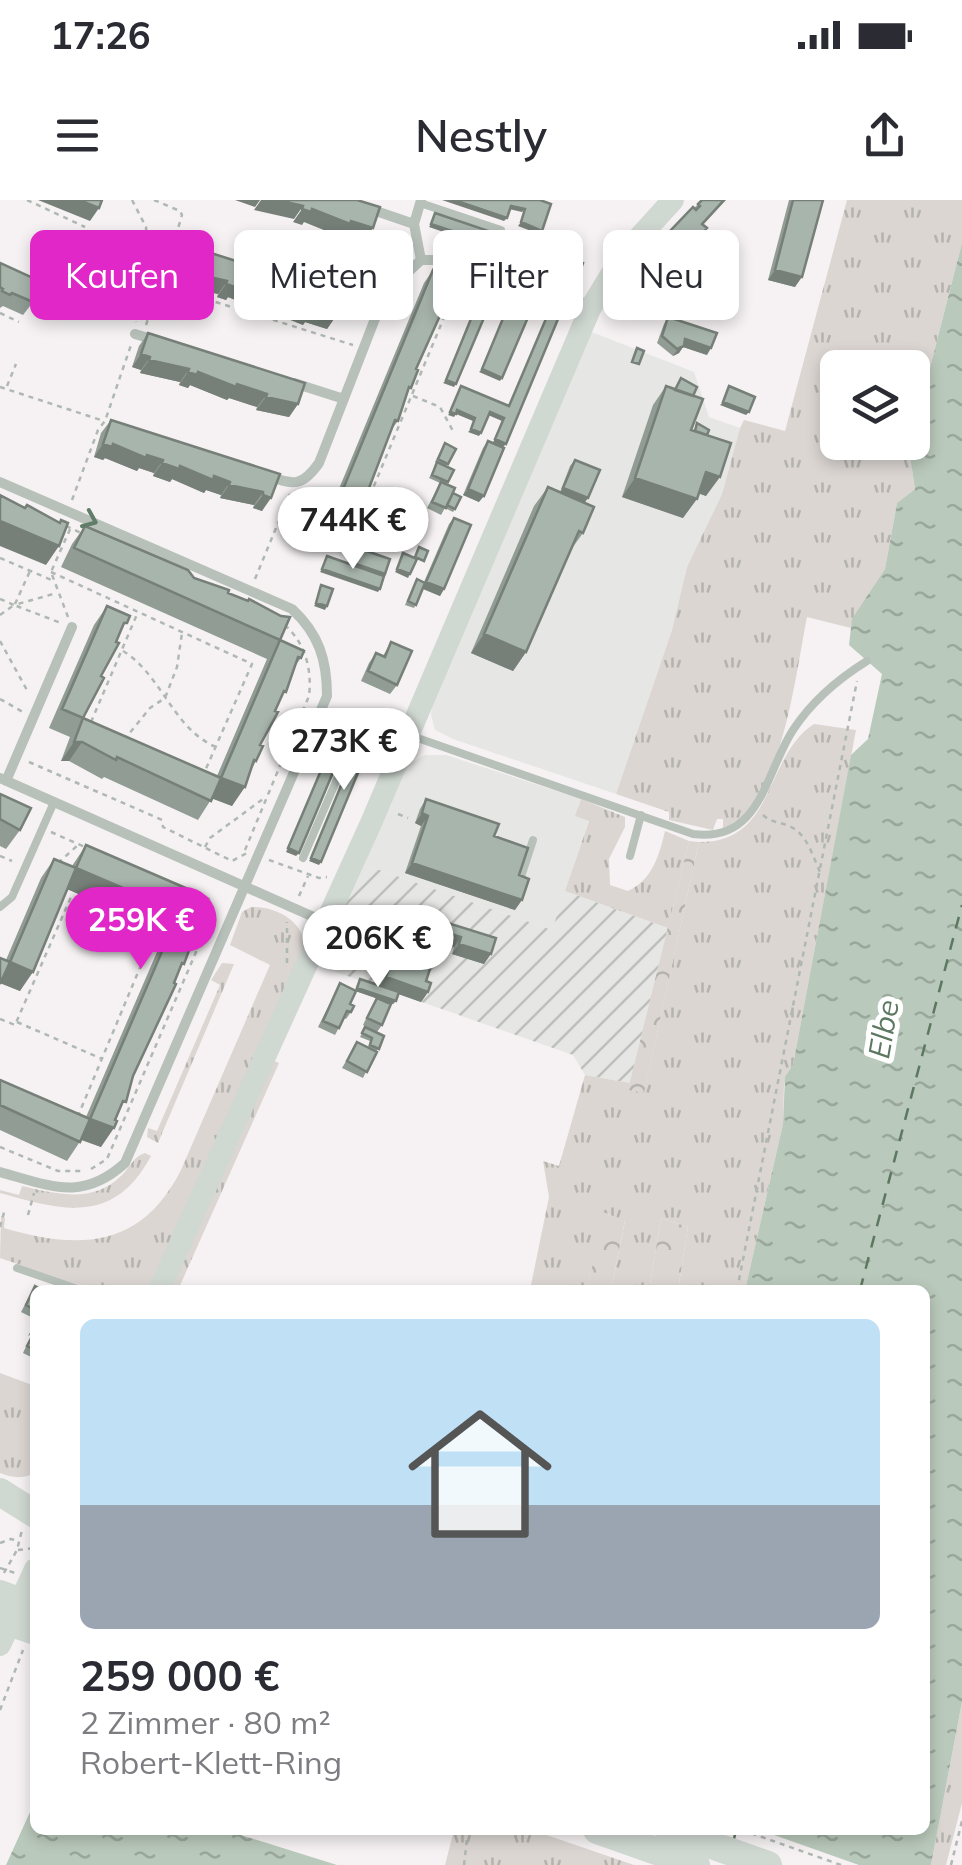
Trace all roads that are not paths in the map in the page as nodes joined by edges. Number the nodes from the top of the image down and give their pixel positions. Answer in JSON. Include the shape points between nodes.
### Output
{"nodes":[{"id":1,"x":673,"y":200,"type":"edge"},
{"id":2,"x":421,"y":202,"type":"edge"},
{"id":3,"x":356,"y":205,"type":"edge"},
{"id":4,"x":409,"y":222,"type":"junction"},
{"id":5,"x":501,"y":230,"type":"edge"},
{"id":6,"x":421,"y":260,"type":"junction"},
{"id":7,"x":413,"y":267,"type":"edge"},
{"id":8,"x":16,"y":276,"type":"edge"},
{"id":9,"x":30,"y":282,"type":"edge"},
{"id":10,"x":592,"y":306,"type":"junction"},
{"id":11,"x":371,"y":320,"type":"edge"},
{"id":12,"x":138,"y":335,"type":"road end"},
{"id":13,"x":178,"y":347,"type":"edge"},
{"id":14,"x":289,"y":382,"type":"edge"},
{"id":15,"x":344,"y":399,"type":"junction"},
{"id":16,"x":249,"y":470,"type":"edge"},
{"id":17,"x":0,"y":482,"type":"edge"},
{"id":18,"x":72,"y":627,"type":"road end"},
{"id":19,"x":864,"y":663,"type":"road end"},
{"id":20,"x":409,"y":735,"type":"junction"},
{"id":21,"x":3,"y":780,"type":"edge"},
{"id":22,"x":54,"y":802,"type":"junction"},
{"id":23,"x":641,"y":815,"type":"junction"},
{"id":24,"x":533,"y":840,"type":"dead end"},
{"id":25,"x":630,"y":856,"type":"dead end"},
{"id":26,"x":303,"y":858,"type":"edge"},
{"id":27,"x":246,"y":886,"type":"junction"},
{"id":28,"x":517,"y":887,"type":"edge"},
{"id":29,"x":0,"y":908,"type":"edge"},
{"id":30,"x":326,"y":923,"type":"junction"},
{"id":31,"x":0,"y":1172,"type":"edge"},
{"id":32,"x":17,"y":1268,"type":"dead end"},
{"id":33,"x":66,"y":1285,"type":"edge"},
{"id":34,"x":161,"y":1285,"type":"edge"},
{"id":35,"x":30,"y":1579,"type":"edge"},
{"id":36,"x":0,"y":1594,"type":"edge"},
{"id":37,"x":30,"y":1605,"type":"edge"},
{"id":38,"x":0,"y":1619,"type":"edge"},
{"id":39,"x":30,"y":1638,"type":"edge"},
{"id":40,"x":0,"y":1645,"type":"edge"},
{"id":41,"x":612,"y":1835,"type":"edge"},
{"id":42,"x":683,"y":1835,"type":"edge"},
{"id":43,"x":696,"y":1865,"type":"edge"},
{"id":44,"x":768,"y":1865,"type":"edge"}],
"edges":[{"from":1,"to":10,"type":"street","via":[[623,255]]},
{"from":2,"to":4,"type":"street"},
{"from":2,"to":5,"type":"lane"},
{"from":3,"to":4,"type":"street"},
{"from":4,"to":6,"type":"street"},
{"from":6,"to":7,"type":"street"},
{"from":6,"to":10,"type":"street","via":[[446,260]]},
{"from":8,"to":9,"type":"street"},
{"from":10,"to":20,"type":"street"},
{"from":11,"to":15,"type":"street"},
{"from":12,"to":13,"type":"street"},
{"from":14,"to":15,"type":"street"},
{"from":15,"to":16,"type":"street","via":[[319,464],[300,481]]},
{"from":17,"to":27,"type":"street","one_way":true,"via":[[292,609],[321,648],[327,677],[323,710]]},
{"from":18,"to":21,"type":"street"},
{"from":19,"to":23,"type":"lane","via":[[836,680],[793,730],[756,806],[736,828],[709,836]]},
{"from":20,"to":23,"type":"lane"},
{"from":20,"to":26,"type":"lane","via":[[360,722]]},
{"from":20,"to":30,"type":"street"},
{"from":21,"to":22,"type":"street"},
{"from":22,"to":27,"type":"street"},
{"from":22,"to":29,"type":"lane","via":[[12,897]]},
{"from":23,"to":25,"type":"lane"},
{"from":24,"to":28,"type":"lane"},
{"from":27,"to":30,"type":"street"},
{"from":27,"to":31,"type":"street","via":[[125,1163],[78,1189]]},
{"from":30,"to":34,"type":"street"},
{"from":32,"to":33,"type":"lane"},
{"from":35,"to":40,"type":"street"},
{"from":36,"to":37,"type":"highway"},
{"from":38,"to":39,"type":"highway"},
{"from":41,"to":43,"type":"highway"},
{"from":42,"to":44,"type":"highway"}]}
